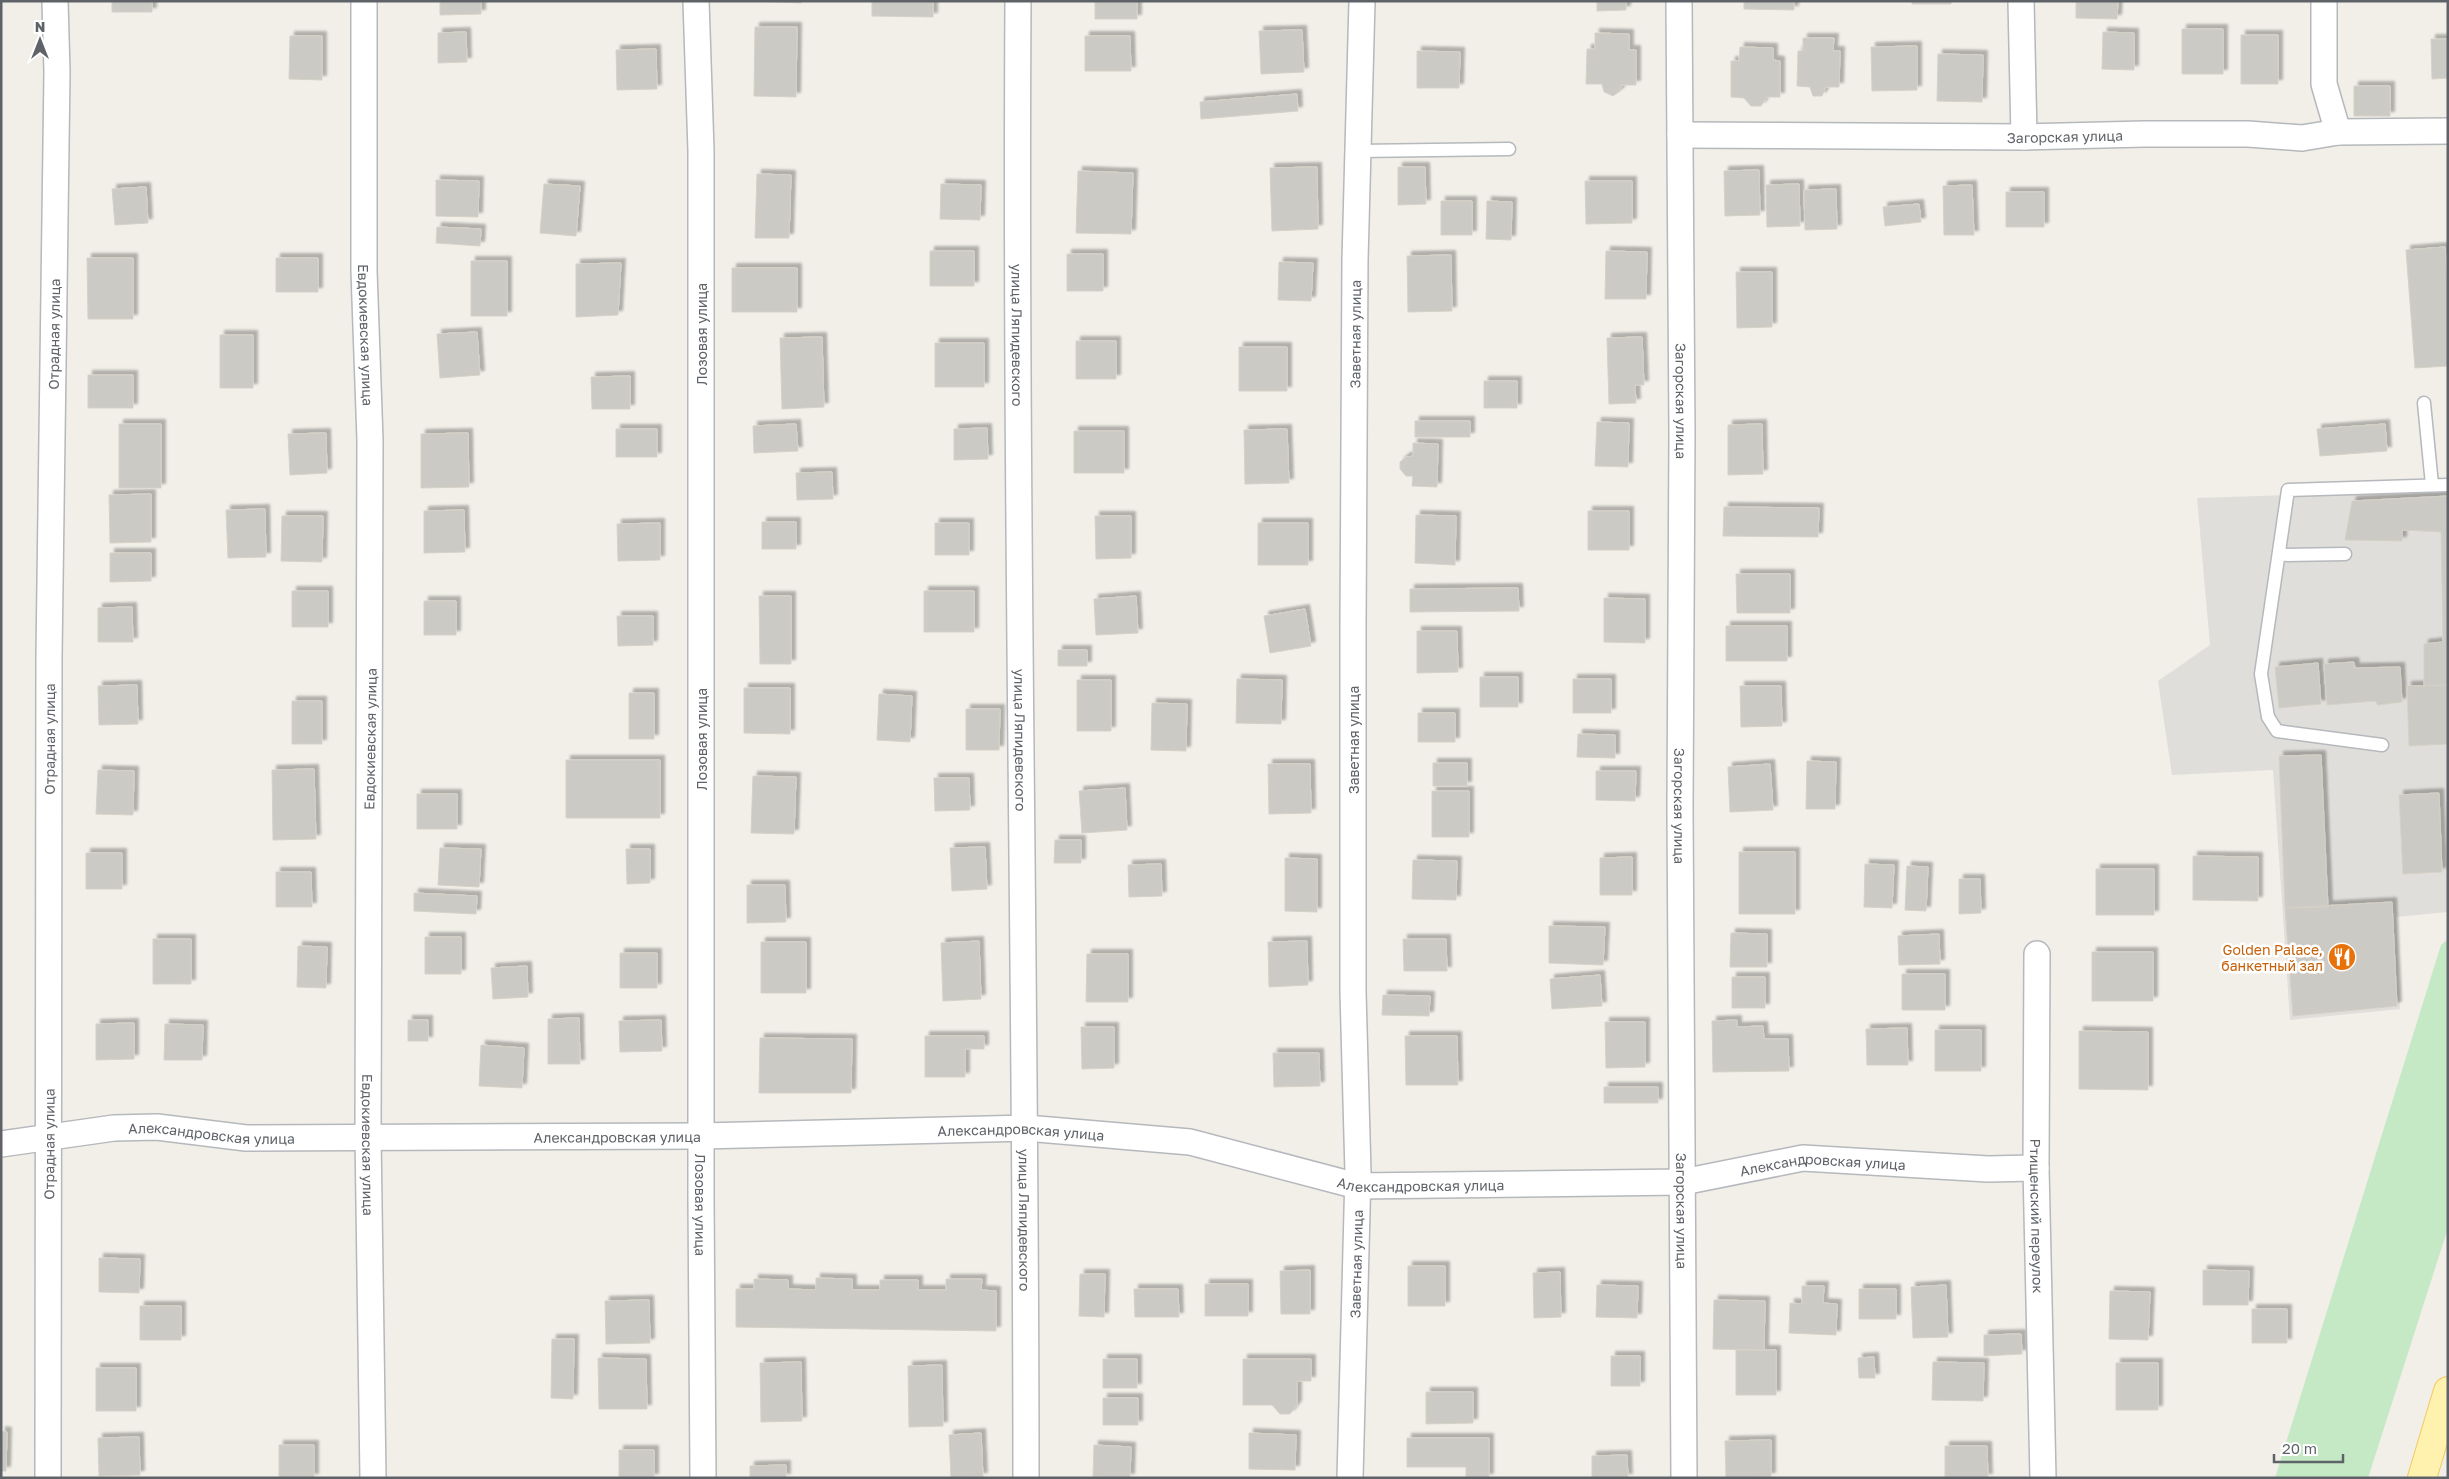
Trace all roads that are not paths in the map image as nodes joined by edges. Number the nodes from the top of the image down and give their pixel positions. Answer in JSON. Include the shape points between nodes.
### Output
{"nodes":[{"id":1,"x":55,"y":1,"type":"edge"},
{"id":2,"x":364,"y":1,"type":"edge"},
{"id":3,"x":696,"y":1,"type":"edge"},
{"id":4,"x":1018,"y":1,"type":"edge"},
{"id":5,"x":1362,"y":1,"type":"edge"},
{"id":6,"x":1679,"y":1,"type":"edge"},
{"id":7,"x":2022,"y":1,"type":"edge"},
{"id":8,"x":2324,"y":1,"type":"edge"},
{"id":9,"x":2448,"y":131,"type":"edge"},
{"id":10,"x":2338,"y":132,"type":"junction"},
{"id":11,"x":1680,"y":135,"type":"junction"},
{"id":12,"x":2024,"y":137,"type":"junction"},
{"id":13,"x":1509,"y":149,"type":"dead end"},
{"id":14,"x":1358,"y":150,"type":"junction"},
{"id":15,"x":2424,"y":403,"type":"dead end"},
{"id":16,"x":2432,"y":485,"type":"junction"},
{"id":17,"x":2448,"y":485,"type":"edge"},
{"id":18,"x":2345,"y":554,"type":"dead end"},
{"id":19,"x":2279,"y":555,"type":"junction"},
{"id":20,"x":2382,"y":745,"type":"dead end"},
{"id":21,"x":2037,"y":954,"type":"dead end"},
{"id":22,"x":1026,"y":1128,"type":"junction"},
{"id":23,"x":368,"y":1136,"type":"junction"},
{"id":24,"x":701,"y":1136,"type":"junction"},
{"id":25,"x":48,"y":1138,"type":"junction"},
{"id":26,"x":1,"y":1144,"type":"edge"},
{"id":27,"x":2036,"y":1168,"type":"junction"},
{"id":28,"x":1683,"y":1182,"type":"junction"},
{"id":29,"x":1357,"y":1186,"type":"junction"},
{"id":30,"x":2448,"y":1391,"type":"edge"},
{"id":31,"x":48,"y":1478,"type":"edge"},
{"id":32,"x":373,"y":1478,"type":"edge"},
{"id":33,"x":703,"y":1478,"type":"edge"},
{"id":34,"x":1026,"y":1478,"type":"edge"},
{"id":35,"x":1350,"y":1478,"type":"edge"},
{"id":36,"x":1684,"y":1478,"type":"edge"},
{"id":37,"x":2043,"y":1478,"type":"edge"},
{"id":38,"x":2422,"y":1478,"type":"edge"}],
"edges":[{"from":1,"to":25,"type":"street","name":"Отрадная улица"},
{"from":2,"to":23,"type":"street","name":"Евдокиевская улица","via":[[364,271],[370,440],[371,612]]},
{"from":3,"to":24,"type":"street","name":"Лозовая улица","via":[[701,150]]},
{"from":4,"to":22,"type":"street","name":"улица Ляпидевского","via":[[1020,782]]},
{"from":5,"to":14,"type":"street","name":"Заветная улица"},
{"from":6,"to":11,"type":"street","name":"Загорская улица"},
{"from":7,"to":12,"type":"street"},
{"from":8,"to":10,"type":"street","via":[[2324,84]]},
{"from":9,"to":10,"type":"street","name":"Загорская улица"},
{"from":10,"to":12,"type":"street","name":"Загорская улица","via":[[2302,138],[2248,134]]},
{"from":11,"to":12,"type":"street","name":"Загорская улица"},
{"from":11,"to":28,"type":"street","name":"Загорская улица"},
{"from":13,"to":14,"type":"lane"},
{"from":14,"to":29,"type":"street","name":"Заветная улица","via":[[1353,616],[1353,992]]},
{"from":15,"to":16,"type":"lane"},
{"from":16,"to":17,"type":"lane"},
{"from":16,"to":19,"type":"lane","via":[[2288,490]]},
{"from":18,"to":19,"type":"lane"},
{"from":19,"to":20,"type":"lane","via":[[2261,674],[2268,717],[2278,731]]},
{"from":21,"to":27,"type":"street","name":"Ртищенский переулок"},
{"from":22,"to":24,"type":"street","name":"Александровская улица"},
{"from":22,"to":29,"type":"street","name":"Александровская улица","via":[[1190,1142]]},
{"from":22,"to":34,"type":"street","name":"улица Ляпидевского"},
{"from":23,"to":24,"type":"street","name":"Александровская улица"},
{"from":23,"to":25,"type":"street","name":"Александровская улица","via":[[246,1138],[156,1126],[114,1128]]},
{"from":23,"to":32,"type":"street","name":"Евдокиевская улица"},
{"from":24,"to":33,"type":"street","name":"Лозовая улица"},
{"from":25,"to":26,"type":"street","name":"Александровская улица"},
{"from":25,"to":31,"type":"street","name":"Отрадная улица"},
{"from":27,"to":28,"type":"street","name":"Александровская улица","via":[[1988,1169],[1803,1158]]},
{"from":27,"to":37,"type":"street","name":"Ртищенский переулок"},
{"from":28,"to":29,"type":"street","name":"Александровская улица"},
{"from":28,"to":36,"type":"street","name":"Загорская улица"},
{"from":29,"to":35,"type":"street","name":"Заветная улица"},
{"from":30,"to":38,"type":"main road"}]}
